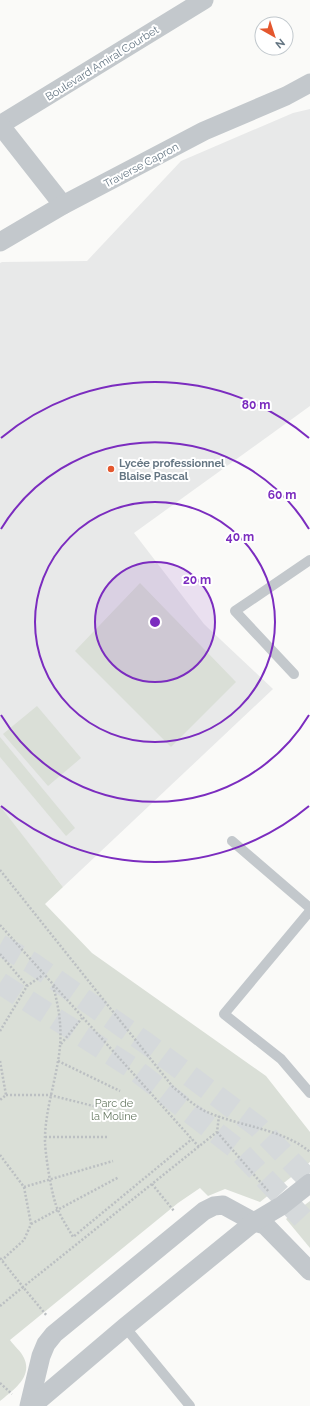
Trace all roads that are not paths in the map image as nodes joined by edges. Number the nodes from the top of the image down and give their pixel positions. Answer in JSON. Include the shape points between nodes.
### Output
{"nodes":[{"id":1,"x":204,"y":0,"type":"edge"},
{"id":2,"x":310,"y":83,"type":"edge"},
{"id":3,"x":310,"y":93,"type":"edge"},
{"id":4,"x":286,"y":96,"type":"junction"},
{"id":5,"x":0,"y":125,"type":"edge"},
{"id":6,"x":63,"y":205,"type":"junction"},
{"id":7,"x":0,"y":242,"type":"edge"},
{"id":8,"x":310,"y":560,"type":"edge"},
{"id":9,"x":294,"y":674,"type":"dead end"},
{"id":10,"x":232,"y":841,"type":"dead end"},
{"id":11,"x":310,"y":908,"type":"edge"},
{"id":12,"x":310,"y":911,"type":"edge"},
{"id":13,"x":310,"y":1093,"type":"edge"},
{"id":14,"x":310,"y":1182,"type":"edge"},
{"id":15,"x":254,"y":1222,"type":"junction"},
{"id":16,"x":310,"y":1271,"type":"edge"},
{"id":17,"x":125,"y":1327,"type":"junction"},
{"id":18,"x":31,"y":1406,"type":"edge"},
{"id":19,"x":190,"y":1406,"type":"edge"}],
"edges":[{"from":1,"to":5,"type":"street","name":"Boulevard Amiral Courbet"},
{"from":2,"to":4,"type":"street","name":"Traverse Capron"},
{"from":3,"to":4,"type":"street","name":"Traverse Capron"},
{"from":4,"to":6,"type":"street","name":"Traverse Capron","via":[[204,131]]},
{"from":5,"to":6,"type":"street"},
{"from":6,"to":7,"type":"street","name":"Traverse Capron"},
{"from":8,"to":9,"type":"lane","via":[[235,611]]},
{"from":10,"to":11,"type":"lane"},
{"from":12,"to":13,"type":"lane","via":[[224,1014],[281,1059]]},
{"from":14,"to":15,"type":"street","via":[[281,1206]]},
{"from":15,"to":16,"type":"street","via":[[265,1225]]},
{"from":15,"to":17,"type":"street"},
{"from":15,"to":18,"type":"street","via":[[223,1205],[204,1211],[58,1330],[46,1344],[41,1356]]},
{"from":17,"to":18,"type":"street"},
{"from":17,"to":19,"type":"lane"}]}
